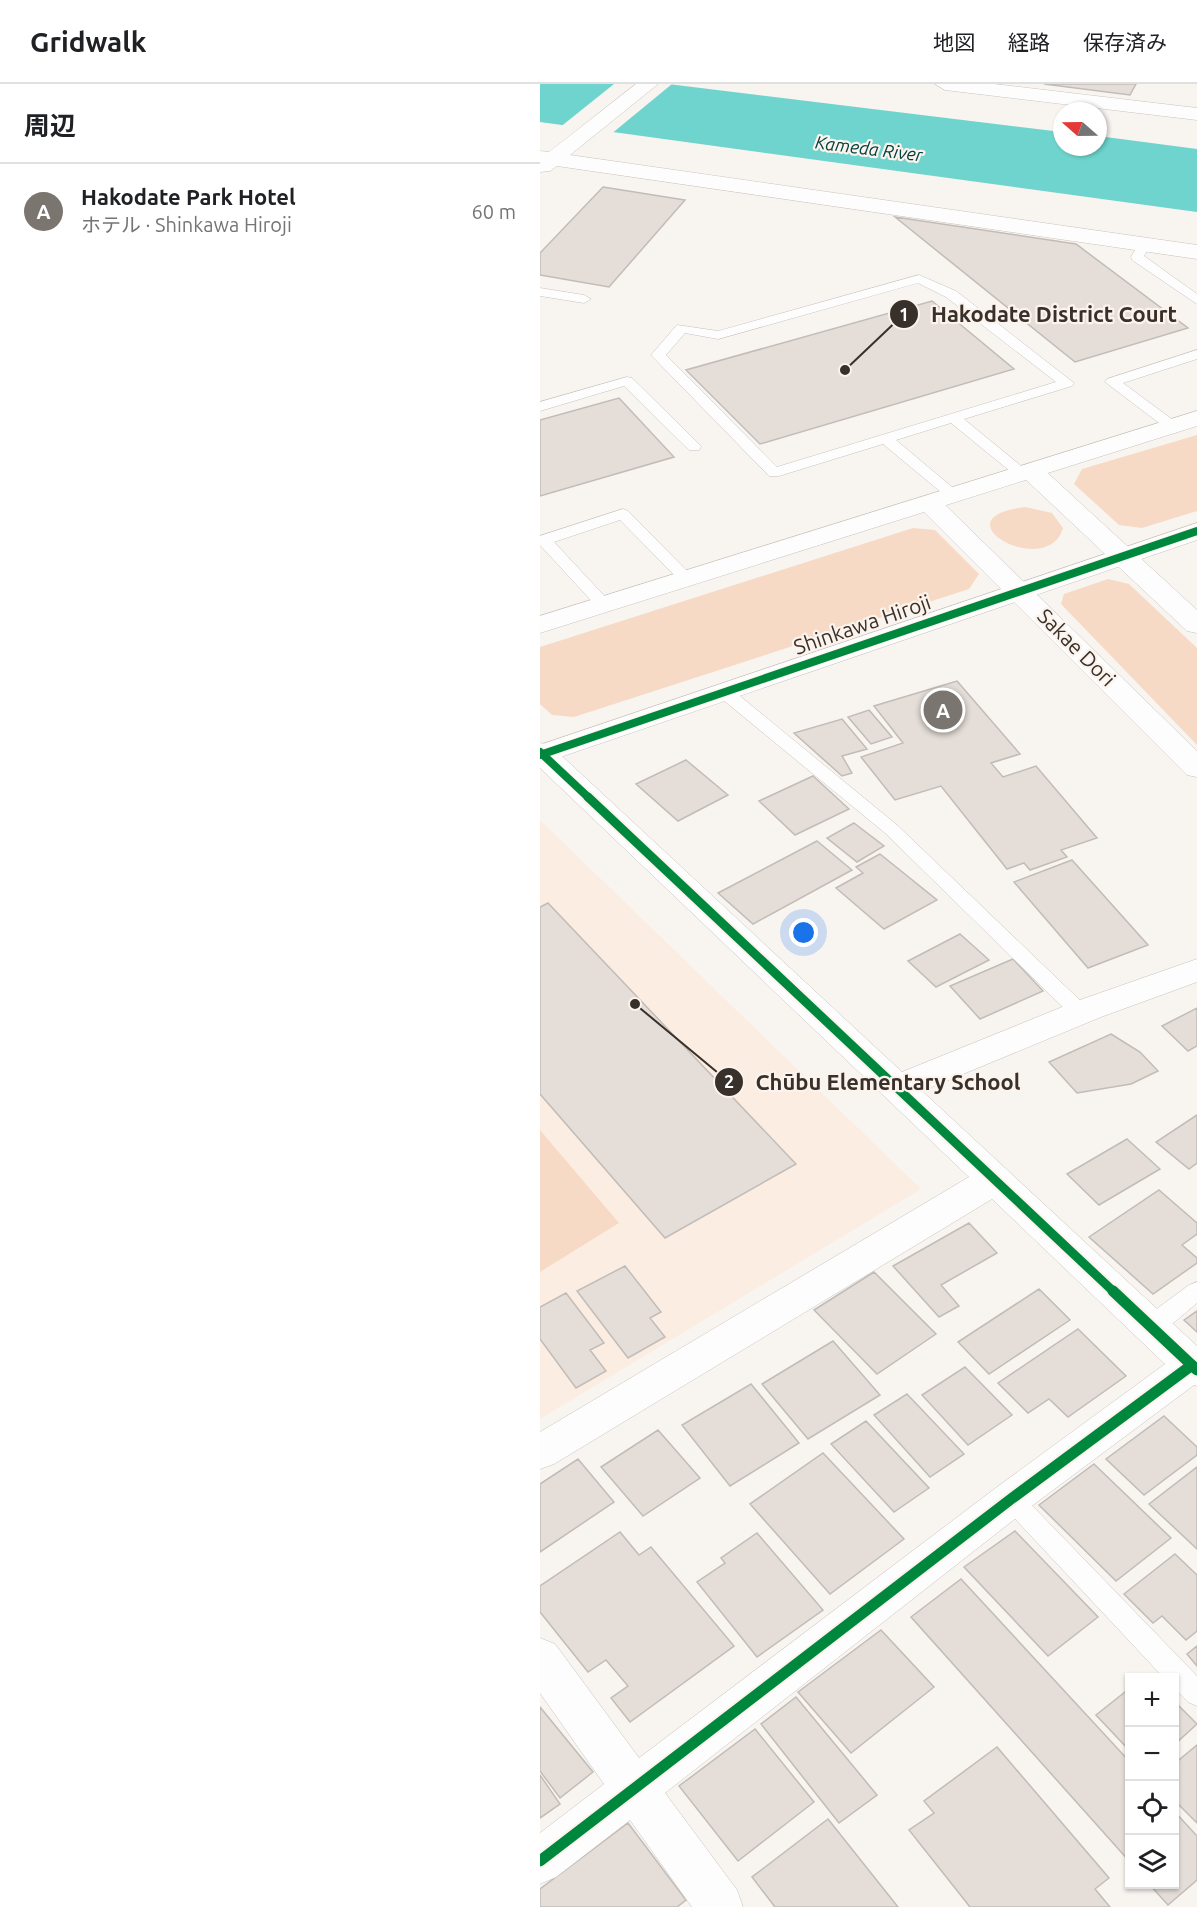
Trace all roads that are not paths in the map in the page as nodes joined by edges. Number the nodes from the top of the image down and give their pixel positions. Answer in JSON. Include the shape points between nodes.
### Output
{"nodes":[{"id":1,"x":648,"y":84,"type":"edge"},
{"id":2,"x":945,"y":84,"type":"edge"},
{"id":3,"x":1197,"y":114,"type":"edge"},
{"id":4,"x":544,"y":162,"type":"edge"},
{"id":5,"x":1145,"y":244,"type":"junction"},
{"id":6,"x":1197,"y":252,"type":"edge"},
{"id":7,"x":540,"y":292,"type":"edge"},
{"id":8,"x":584,"y":299,"type":"dead end"},
{"id":9,"x":1197,"y":300,"type":"edge"},
{"id":10,"x":1197,"y":354,"type":"edge"},
{"id":11,"x":540,"y":407,"type":"edge"},
{"id":12,"x":953,"y":418,"type":"junction"},
{"id":13,"x":1197,"y":418,"type":"edge"},
{"id":14,"x":1172,"y":426,"type":"junction"},
{"id":15,"x":885,"y":438,"type":"junction"},
{"id":16,"x":694,"y":447,"type":"dead end"},
{"id":17,"x":1026,"y":472,"type":"junction"},
{"id":18,"x":941,"y":499,"type":"junction"},
{"id":19,"x":1197,"y":531,"type":"edge"},
{"id":20,"x":542,"y":541,"type":"edge"},
{"id":21,"x":1124,"y":555,"type":"junction"},
{"id":22,"x":687,"y":579,"type":"junction"},
{"id":23,"x":1019,"y":590,"type":"junction"},
{"id":24,"x":604,"y":605,"type":"junction"},
{"id":25,"x":540,"y":625,"type":"edge"},
{"id":26,"x":1197,"y":625,"type":"edge"},
{"id":27,"x":723,"y":691,"type":"junction"},
{"id":28,"x":541,"y":754,"type":"edge"},
{"id":29,"x":1197,"y":768,"type":"edge"},
{"id":30,"x":1197,"y":970,"type":"edge"},
{"id":31,"x":1081,"y":1012,"type":"junction"},
{"id":32,"x":898,"y":1087,"type":"junction"},
{"id":33,"x":994,"y":1180,"type":"junction"},
{"id":34,"x":1197,"y":1291,"type":"edge"},
{"id":35,"x":1151,"y":1325,"type":"junction"},
{"id":36,"x":1194,"y":1367,"type":"edge"},
{"id":37,"x":540,"y":1452,"type":"edge"},
{"id":38,"x":1011,"y":1499,"type":"junction"},
{"id":39,"x":540,"y":1658,"type":"edge"},
{"id":40,"x":1197,"y":1694,"type":"edge"},
{"id":41,"x":633,"y":1789,"type":"junction"},
{"id":42,"x":540,"y":1861,"type":"edge"},
{"id":43,"x":720,"y":1907,"type":"edge"}],
"edges":[{"from":1,"to":4,"type":"street","via":[[588,133]]},
{"from":2,"to":3,"type":"street"},
{"from":4,"to":5,"type":"street"},
{"from":5,"to":6,"type":"street"},
{"from":5,"to":9,"type":"lane","via":[[1137,257]]},
{"from":7,"to":8,"type":"lane"},
{"from":10,"to":14,"type":"lane","via":[[1112,382]]},
{"from":11,"to":16,"type":"lane","via":[[627,381]]},
{"from":12,"to":15,"type":"lane"},
{"from":12,"to":15,"type":"lane","via":[[1067,383],[951,294],[919,279],[718,335],[682,328],[658,355],[774,473]]},
{"from":12,"to":17,"type":"lane"},
{"from":13,"to":14,"type":"street"},
{"from":14,"to":17,"type":"street"},
{"from":15,"to":18,"type":"lane"},
{"from":17,"to":18,"type":"street"},
{"from":17,"to":21,"type":"street"},
{"from":18,"to":22,"type":"street"},
{"from":18,"to":23,"type":"street","name":"Sakae Dori"},
{"from":19,"to":21,"type":"street","name":"Shinkawa Hiroji"},
{"from":20,"to":22,"type":"lane","via":[[623,514]]},
{"from":20,"to":24,"type":"lane"},
{"from":21,"to":23,"type":"street","name":"Shinkawa Hiroji"},
{"from":21,"to":26,"type":"street"},
{"from":22,"to":24,"type":"street"},
{"from":23,"to":27,"type":"street","name":"Shinkawa Hiroji"},
{"from":23,"to":29,"type":"street","name":"Sakae Dori"},
{"from":24,"to":25,"type":"street"},
{"from":27,"to":28,"type":"street","name":"Shinkawa Hiroji"},
{"from":27,"to":31,"type":"lane","via":[[891,829]]},
{"from":28,"to":32,"type":"street"},
{"from":30,"to":31,"type":"street"},
{"from":31,"to":32,"type":"street"},
{"from":32,"to":33,"type":"street"},
{"from":33,"to":35,"type":"street"},
{"from":33,"to":37,"type":"street"},
{"from":34,"to":35,"type":"lane"},
{"from":35,"to":36,"type":"street"},
{"from":36,"to":38,"type":"street"},
{"from":38,"to":40,"type":"lane"},
{"from":38,"to":41,"type":"street"},
{"from":39,"to":41,"type":"street"},
{"from":41,"to":42,"type":"street"},
{"from":41,"to":43,"type":"street"}]}
